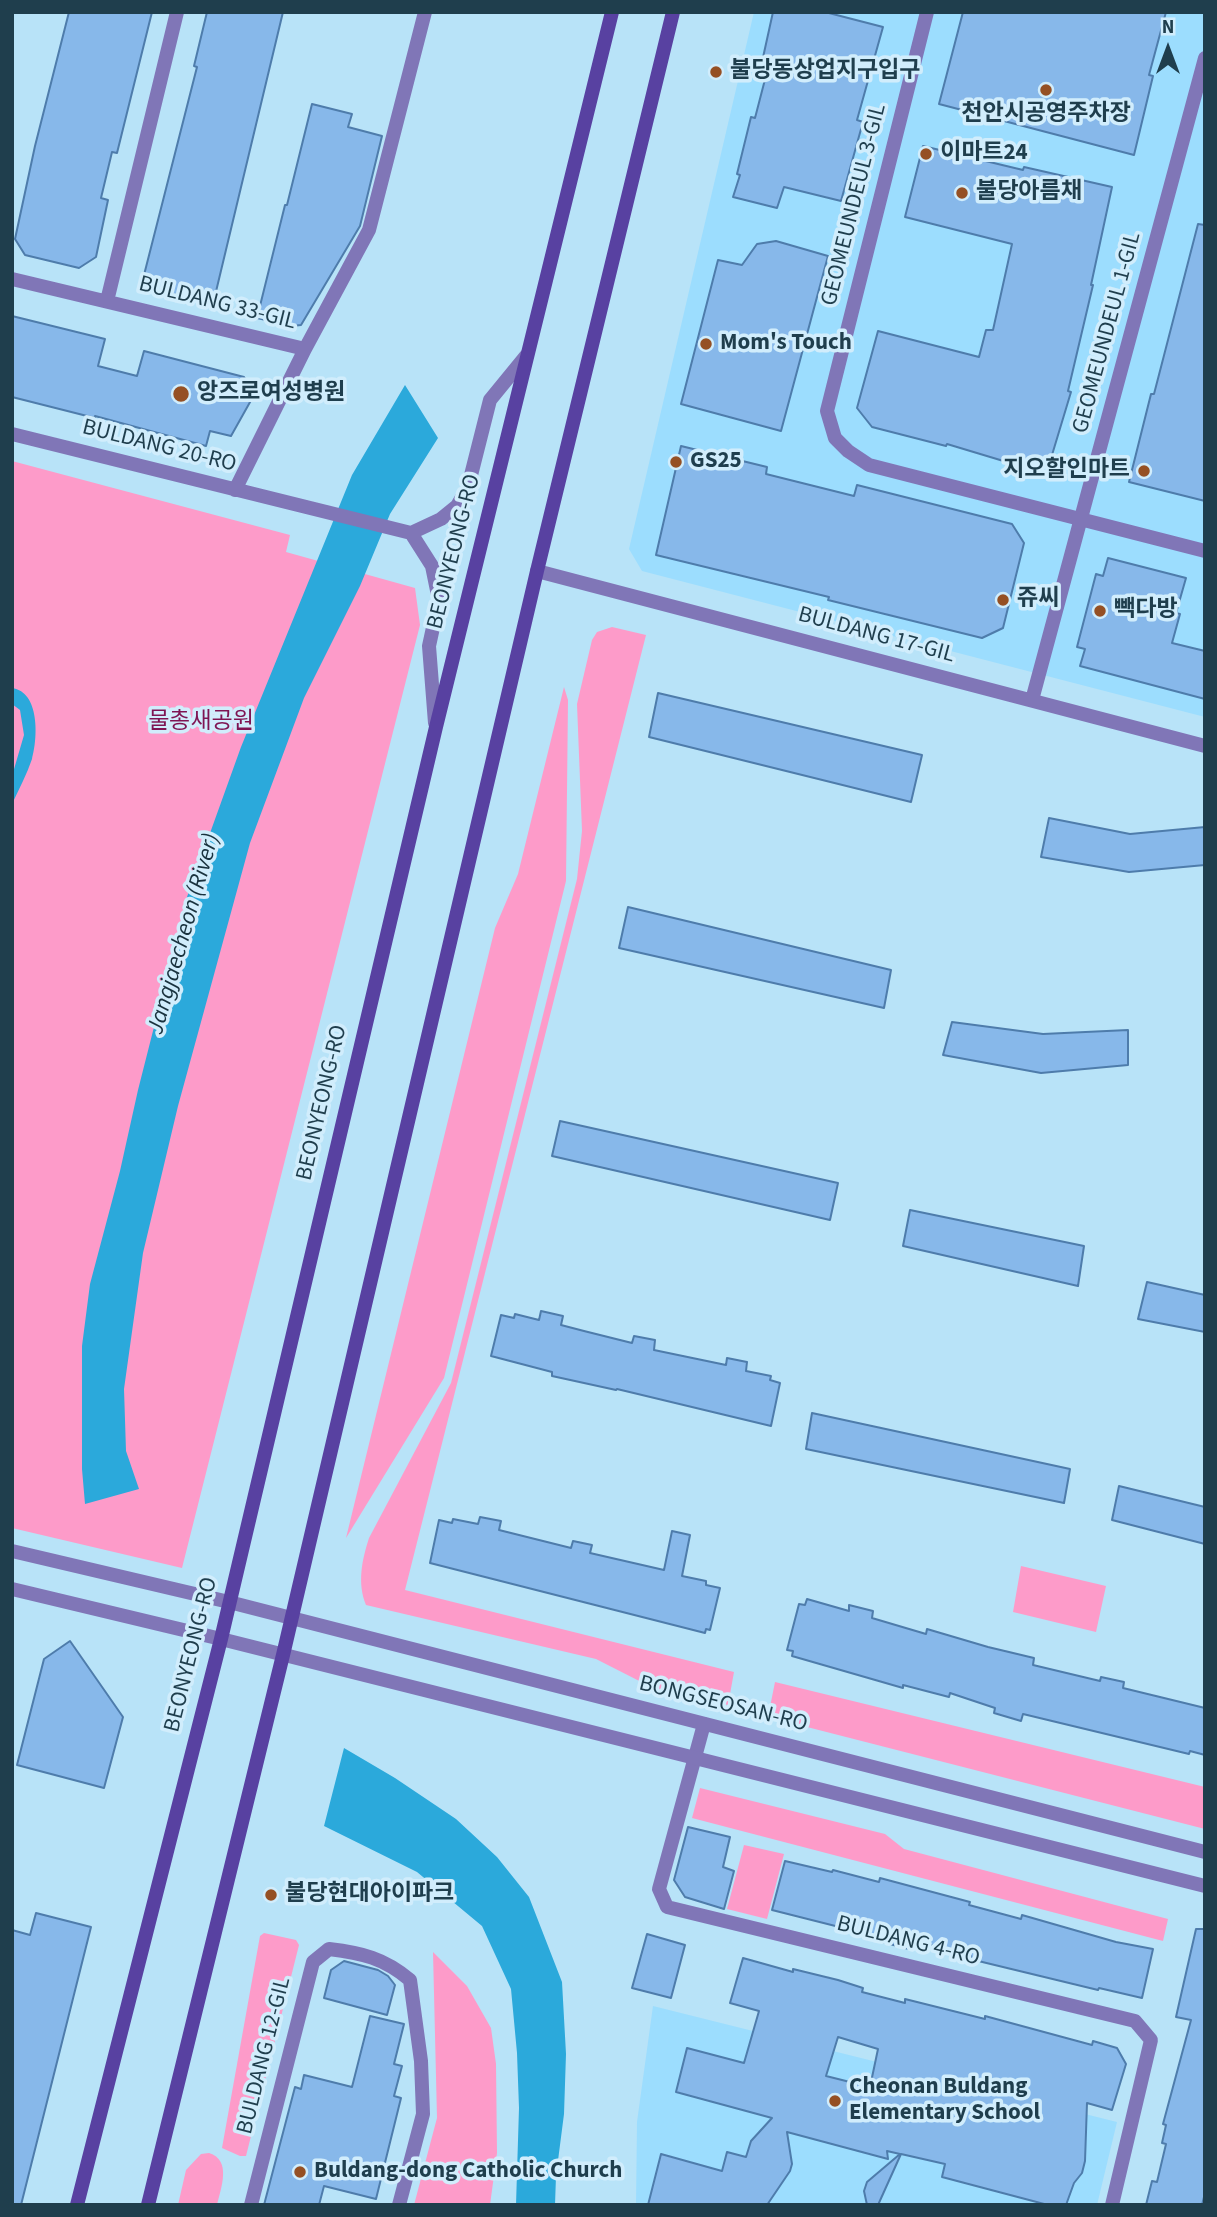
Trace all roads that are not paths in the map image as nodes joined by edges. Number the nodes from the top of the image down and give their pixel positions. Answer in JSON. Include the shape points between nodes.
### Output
{"nodes":[{"id":1,"x":177,"y":12,"type":"edge"},
{"id":2,"x":425,"y":12,"type":"edge"},
{"id":3,"x":612,"y":12,"type":"edge"},
{"id":4,"x":673,"y":12,"type":"edge"},
{"id":5,"x":927,"y":12,"type":"edge"},
{"id":6,"x":1205,"y":58,"type":"edge"},
{"id":7,"x":12,"y":279,"type":"edge"},
{"id":8,"x":107,"y":301,"type":"junction"},
{"id":9,"x":305,"y":349,"type":"junction"},
{"id":10,"x":526,"y":356,"type":"junction"},
{"id":11,"x":12,"y":434,"type":"edge"},
{"id":12,"x":235,"y":490,"type":"junction"},
{"id":13,"x":1081,"y":520,"type":"junction"},
{"id":14,"x":411,"y":533,"type":"junction"},
{"id":15,"x":1205,"y":551,"type":"edge"},
{"id":16,"x":537,"y":571,"type":"junction"},
{"id":17,"x":1032,"y":700,"type":"junction"},
{"id":18,"x":436,"y":727,"type":"junction"},
{"id":19,"x":1205,"y":746,"type":"edge"},
{"id":20,"x":12,"y":1551,"type":"edge"},
{"id":21,"x":12,"y":1589,"type":"edge"},
{"id":22,"x":229,"y":1602,"type":"junction"},
{"id":23,"x":290,"y":1618,"type":"junction"},
{"id":24,"x":221,"y":1639,"type":"junction"},
{"id":25,"x":282,"y":1655,"type":"junction"},
{"id":26,"x":704,"y":1724,"type":"junction"},
{"id":27,"x":694,"y":1759,"type":"junction"},
{"id":28,"x":1205,"y":1853,"type":"edge"},
{"id":29,"x":1205,"y":1886,"type":"edge"},
{"id":30,"x":77,"y":2205,"type":"edge"},
{"id":31,"x":148,"y":2205,"type":"edge"},
{"id":32,"x":251,"y":2205,"type":"edge"},
{"id":33,"x":399,"y":2205,"type":"edge"},
{"id":34,"x":1112,"y":2205,"type":"edge"}],
"edges":[{"from":1,"to":8,"type":"street"},
{"from":2,"to":9,"type":"street","name":"BULDANG 33-GIL","via":[[369,230]]},
{"from":3,"to":10,"type":"main road","name":"BEONYEONG-RO"},
{"from":4,"to":16,"type":"main road"},
{"from":5,"to":13,"type":"street","name":"GEOMEUNDEUL 3-GIL","via":[[827,411],[835,438],[869,466]]},
{"from":6,"to":13,"type":"street","name":"GEOMEUNDEUL 1-GIL"},
{"from":7,"to":8,"type":"street","name":"BULDANG 33-GIL"},
{"from":8,"to":9,"type":"street","name":"BULDANG 33-GIL"},
{"from":9,"to":12,"type":"street"},
{"from":10,"to":14,"type":"street","via":[[490,400],[468,487],[457,506]]},
{"from":10,"to":18,"type":"main road","name":"BEONYEONG-RO"},
{"from":11,"to":12,"type":"street","name":"BULDANG 20-RO"},
{"from":12,"to":14,"type":"street","name":"BULDANG 20-RO"},
{"from":13,"to":15,"type":"street","name":"GEOMEUNDEUL 3-GIL"},
{"from":13,"to":17,"type":"street","name":"GEOMEUNDEUL 1-GIL"},
{"from":14,"to":18,"type":"street","via":[[432,566],[439,600],[429,646]]},
{"from":16,"to":17,"type":"street","name":"BULDANG 17-GIL"},
{"from":16,"to":23,"type":"main road"},
{"from":17,"to":19,"type":"street","name":"BULDANG 17-GIL"},
{"from":18,"to":22,"type":"main road","name":"BEONYEONG-RO"},
{"from":20,"to":22,"type":"street","name":"BONGSEOSAN-RO"},
{"from":21,"to":24,"type":"street"},
{"from":22,"to":23,"type":"street","name":"BONGSEOSAN-RO"},
{"from":22,"to":24,"type":"main road","name":"BEONYEONG-RO"},
{"from":23,"to":25,"type":"main road"},
{"from":23,"to":26,"type":"street","name":"BONGSEOSAN-RO"},
{"from":24,"to":25,"type":"street"},
{"from":24,"to":30,"type":"main road","name":"BEONYEONG-RO"},
{"from":25,"to":27,"type":"street"},
{"from":25,"to":31,"type":"main road"},
{"from":26,"to":27,"type":"street","name":"BULDANG 4-RO"},
{"from":26,"to":28,"type":"street","name":"BONGSEOSAN-RO"},
{"from":27,"to":29,"type":"street"},
{"from":27,"to":34,"type":"street","name":"BULDANG 4-RO","via":[[659,1889],[667,1907],[1135,2021],[1151,2040]]},
{"from":32,"to":33,"type":"street","name":"BULDANG 12-GIL","via":[[313,1962],[329,1949],[393,1965],[410,1980],[423,2114]]}]}
